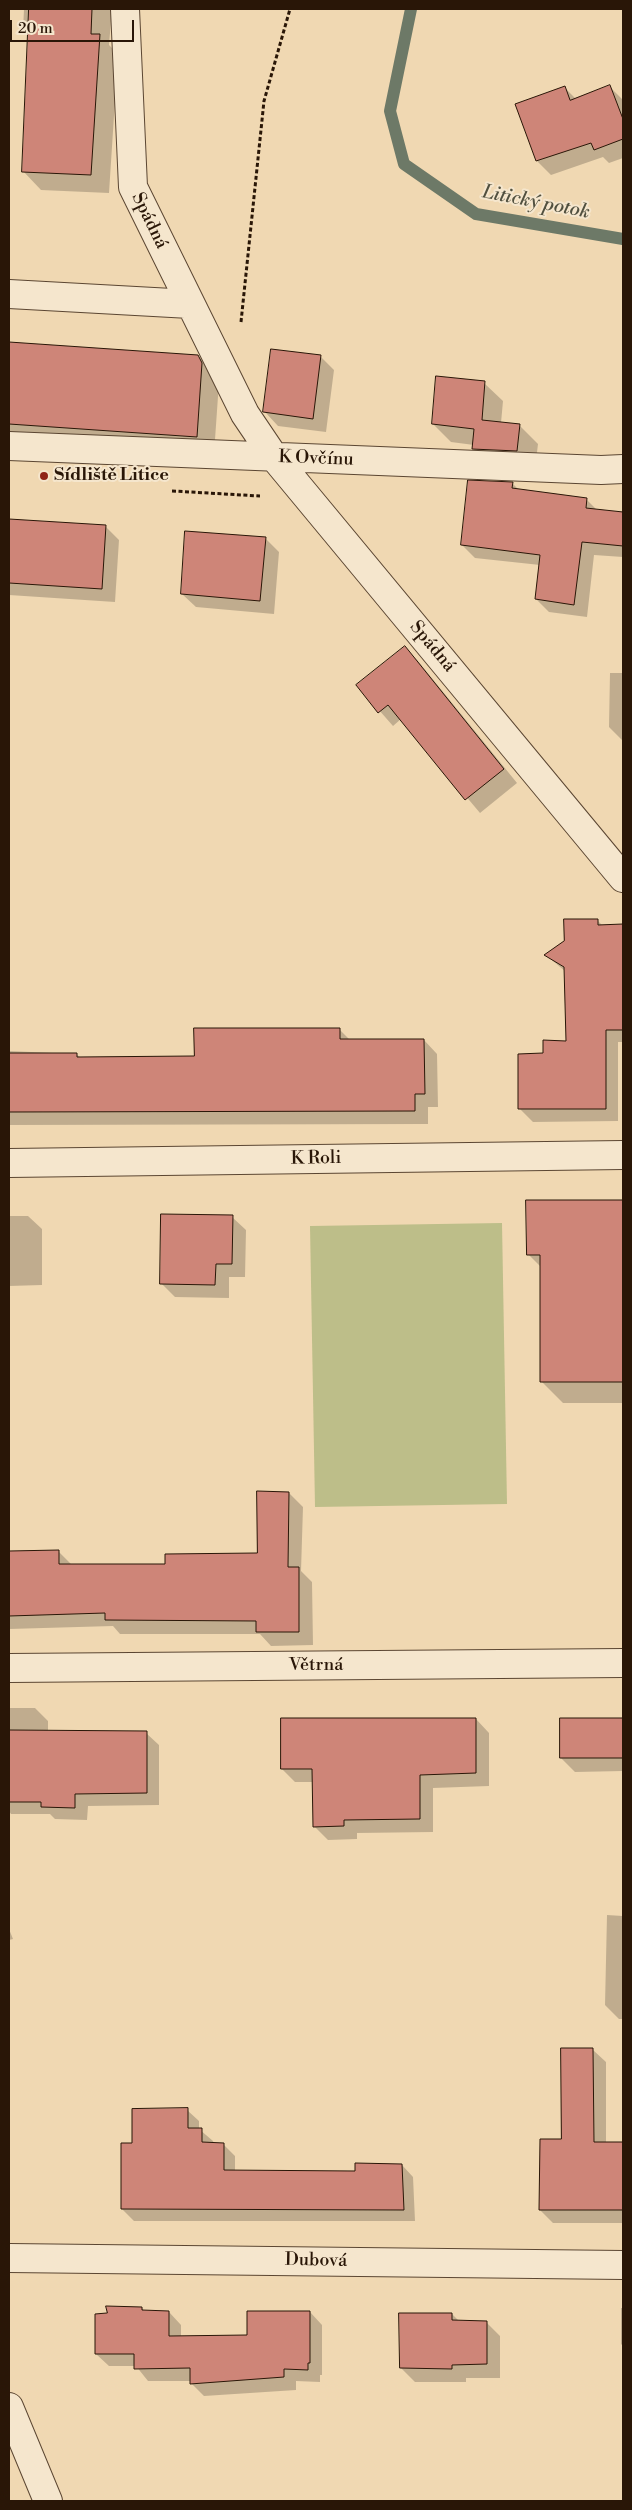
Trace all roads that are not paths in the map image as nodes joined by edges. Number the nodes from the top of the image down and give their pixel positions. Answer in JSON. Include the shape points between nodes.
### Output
{"nodes":[{"id":1,"x":125,"y":9,"type":"edge"},
{"id":2,"x":9,"y":294,"type":"edge"},
{"id":3,"x":190,"y":304,"type":"junction"},
{"id":4,"x":9,"y":446,"type":"edge"},
{"id":5,"x":274,"y":457,"type":"junction"},
{"id":6,"x":623,"y":469,"type":"edge"},
{"id":7,"x":623,"y":878,"type":"edge"},
{"id":8,"x":623,"y":1155,"type":"edge"},
{"id":9,"x":9,"y":1163,"type":"edge"},
{"id":10,"x":623,"y":1663,"type":"edge"},
{"id":11,"x":9,"y":1668,"type":"edge"},
{"id":12,"x":9,"y":2258,"type":"edge"},
{"id":13,"x":623,"y":2265,"type":"edge"},
{"id":14,"x":9,"y":2407,"type":"edge"},
{"id":15,"x":48,"y":2501,"type":"edge"}],
"edges":[{"from":1,"to":3,"type":"street","name":"Spádná","via":[[133,187]]},
{"from":2,"to":3,"type":"street"},
{"from":3,"to":5,"type":"street","name":"Spádná","via":[[245,414]]},
{"from":4,"to":5,"type":"street","name":"K Ovčínu"},
{"from":5,"to":6,"type":"street","name":"K Ovčínu"},
{"from":5,"to":7,"type":"street","name":"Spádná"},
{"from":8,"to":9,"type":"street","name":"K Roli"},
{"from":10,"to":11,"type":"street","name":"Větrná"},
{"from":12,"to":13,"type":"street","name":"Dubová"},
{"from":14,"to":15,"type":"street"}]}
